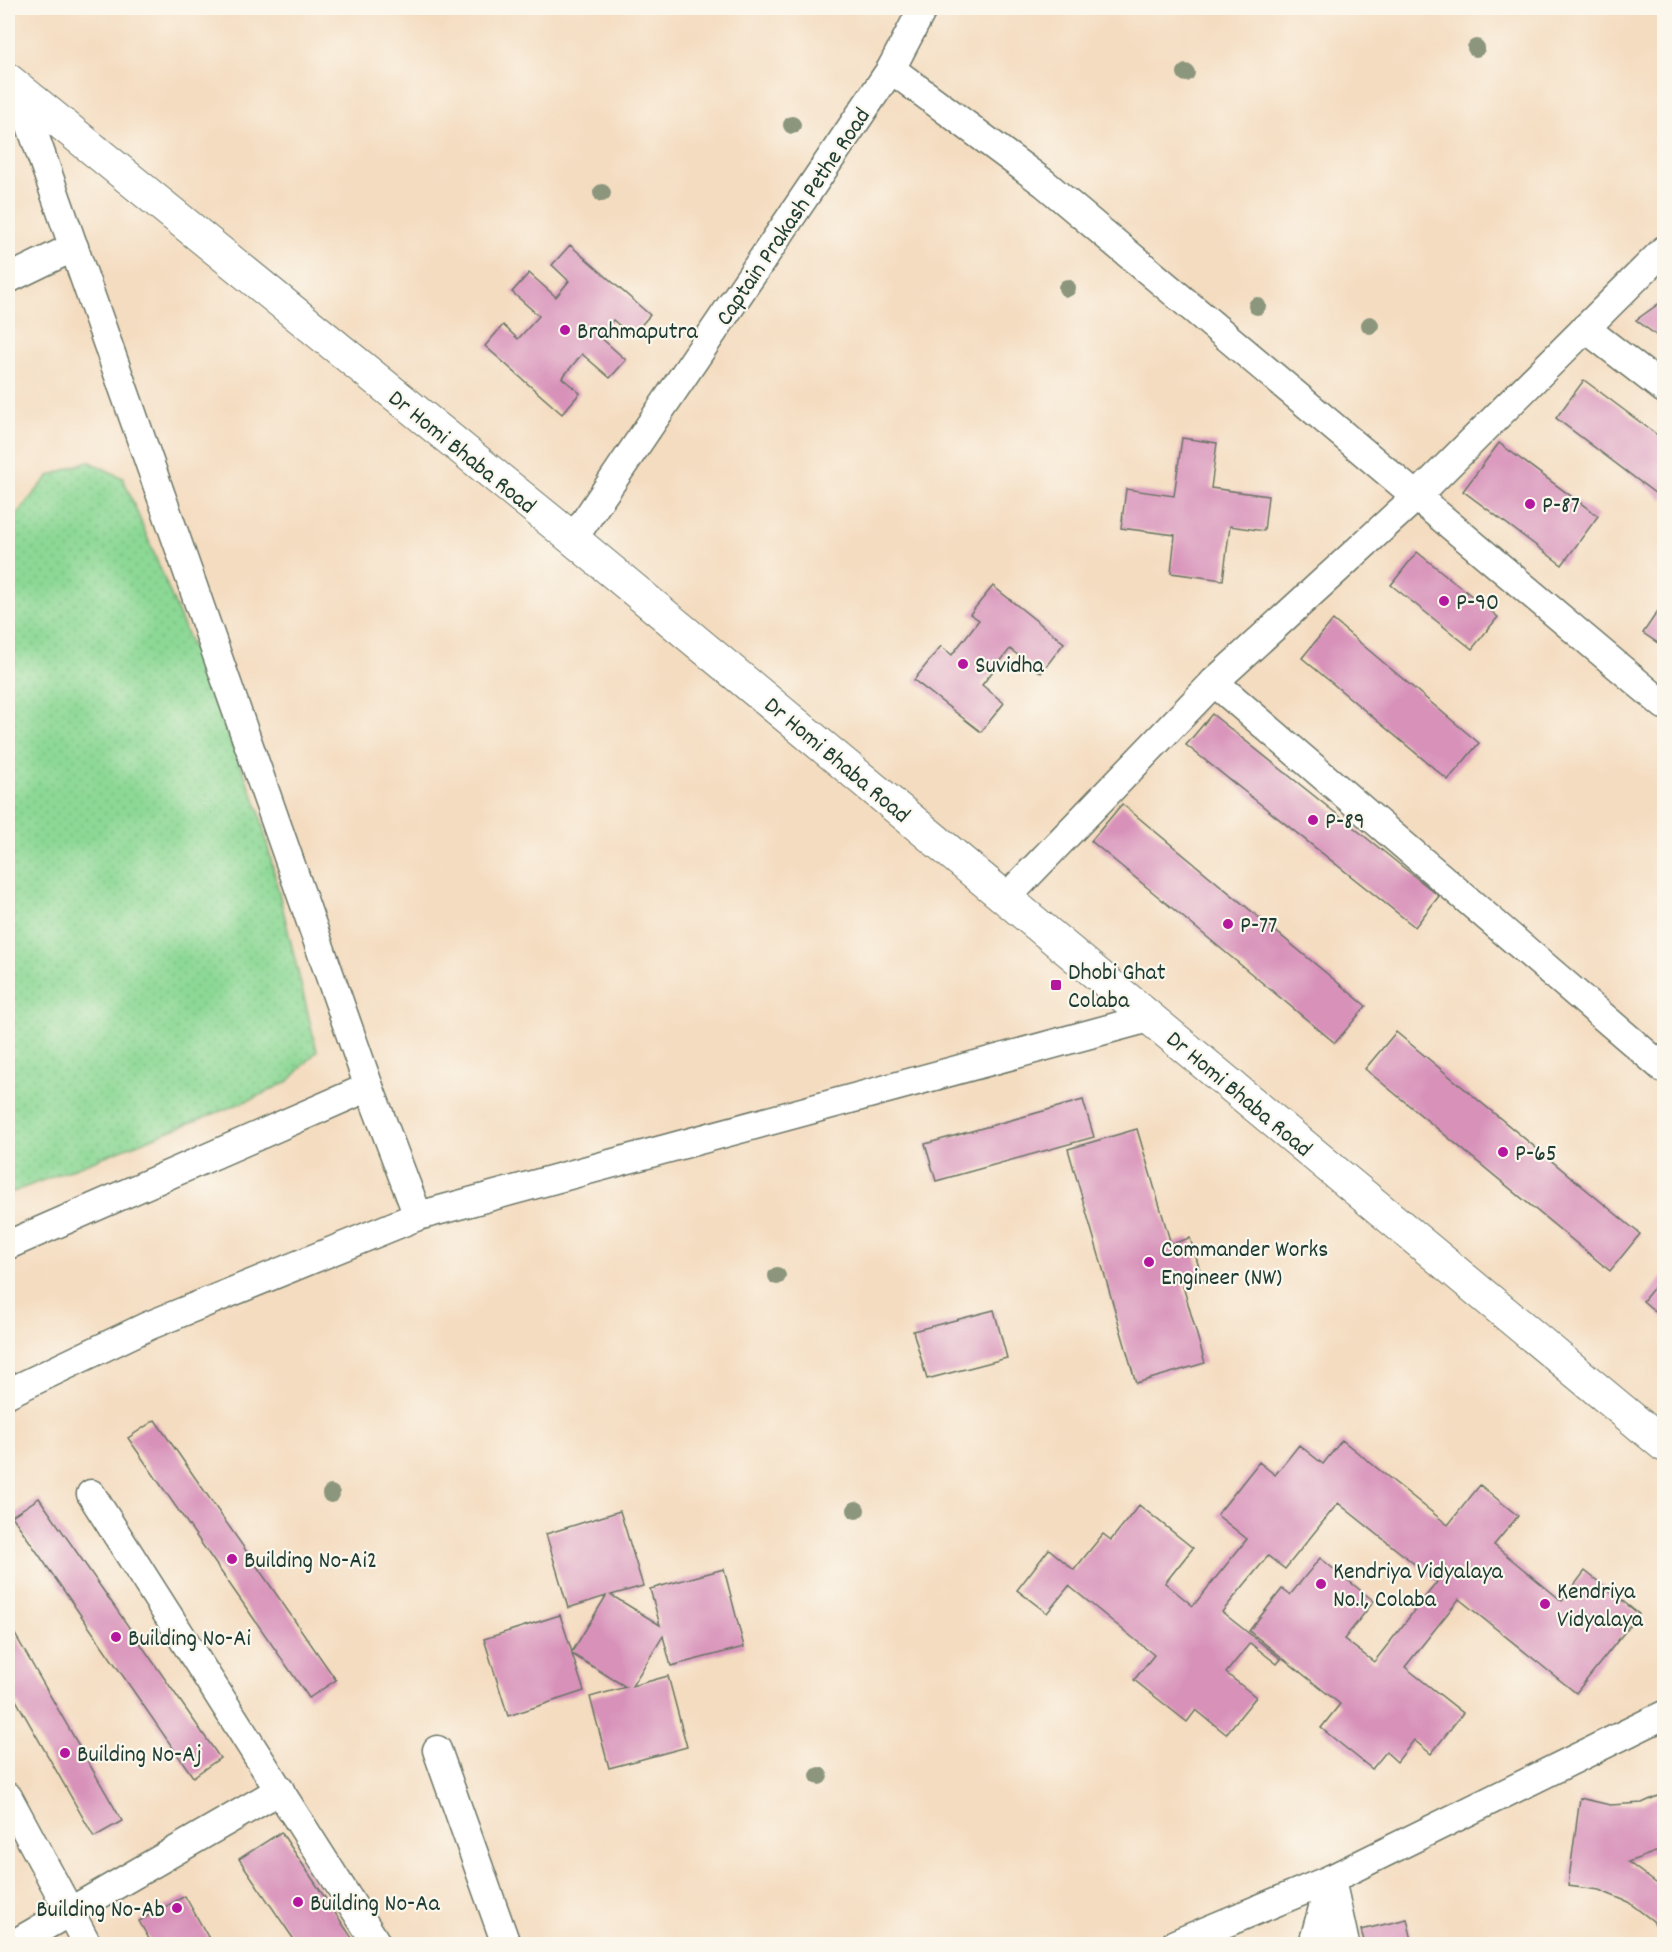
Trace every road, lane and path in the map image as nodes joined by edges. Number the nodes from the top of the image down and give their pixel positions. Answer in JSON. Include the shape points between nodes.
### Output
{"nodes":[{"id":1,"x":924,"y":8,"type":"edge"},
{"id":2,"x":891,"y":69,"type":"junction"},
{"id":3,"x":13,"y":85,"type":"edge"},
{"id":4,"x":74,"y":247,"type":"junction"},
{"id":5,"x":1665,"y":250,"type":"edge"},
{"id":6,"x":8,"y":279,"type":"edge"},
{"id":7,"x":1585,"y":328,"type":"junction"},
{"id":8,"x":1665,"y":389,"type":"edge"},
{"id":9,"x":1416,"y":497,"type":"junction"},
{"id":10,"x":573,"y":539,"type":"junction"},
{"id":11,"x":1214,"y":682,"type":"junction"},
{"id":12,"x":1665,"y":705,"type":"edge"},
{"id":13,"x":1006,"y":898,"type":"junction"},
{"id":14,"x":1149,"y":1017,"type":"junction"},
{"id":15,"x":1665,"y":1069,"type":"edge"},
{"id":16,"x":369,"y":1087,"type":"junction"},
{"id":17,"x":418,"y":1216,"type":"junction"},
{"id":18,"x":8,"y":1245,"type":"edge"},
{"id":19,"x":8,"y":1393,"type":"edge"},
{"id":20,"x":1665,"y":1445,"type":"edge"},
{"id":21,"x":91,"y":1494,"type":"dead end"},
{"id":22,"x":1665,"y":1715,"type":"edge"},
{"id":23,"x":437,"y":1750,"type":"dead end"},
{"id":24,"x":280,"y":1790,"type":"junction"},
{"id":25,"x":8,"y":1797,"type":"edge"},
{"id":26,"x":1331,"y":1879,"type":"junction"},
{"id":27,"x":70,"y":1913,"type":"junction"},
{"id":28,"x":14,"y":1944,"type":"edge"},
{"id":29,"x":87,"y":1944,"type":"edge"},
{"id":30,"x":377,"y":1944,"type":"edge"},
{"id":31,"x":506,"y":1944,"type":"edge"},
{"id":32,"x":1175,"y":1944,"type":"edge"},
{"id":33,"x":1313,"y":1944,"type":"edge"},
{"id":34,"x":1345,"y":1944,"type":"edge"}],
"edges":[{"from":1,"to":2,"type":"street","name":"Captain Prakash Pethe Road"},
{"from":2,"to":9,"type":"street","via":[[1044,183]]},
{"from":2,"to":10,"type":"street","name":"Captain Prakash Pethe Road"},
{"from":3,"to":4,"type":"street"},
{"from":3,"to":10,"type":"street","name":"Dr Homi Bhaba Road"},
{"from":4,"to":6,"type":"street"},
{"from":4,"to":16,"type":"street"},
{"from":5,"to":7,"type":"street"},
{"from":7,"to":8,"type":"street"},
{"from":7,"to":9,"type":"street"},
{"from":9,"to":11,"type":"street"},
{"from":9,"to":12,"type":"street"},
{"from":10,"to":13,"type":"street","name":"Dr Homi Bhaba Road"},
{"from":11,"to":13,"type":"street"},
{"from":11,"to":15,"type":"street"},
{"from":13,"to":14,"type":"street","name":"Dr Homi Bhaba Road"},
{"from":14,"to":17,"type":"street"},
{"from":14,"to":20,"type":"street","name":"Dr Homi Bhaba Road"},
{"from":16,"to":17,"type":"street"},
{"from":16,"to":18,"type":"street"},
{"from":17,"to":19,"type":"street","via":[[148,1326]]},
{"from":21,"to":24,"type":"street"},
{"from":22,"to":26,"type":"street"},
{"from":23,"to":31,"type":"street"},
{"from":24,"to":27,"type":"street"},
{"from":24,"to":30,"type":"street"},
{"from":25,"to":27,"type":"street"},
{"from":26,"to":32,"type":"street"},
{"from":26,"to":33,"type":"street"},
{"from":26,"to":34,"type":"street"},
{"from":27,"to":28,"type":"street"},
{"from":27,"to":29,"type":"street"}]}
